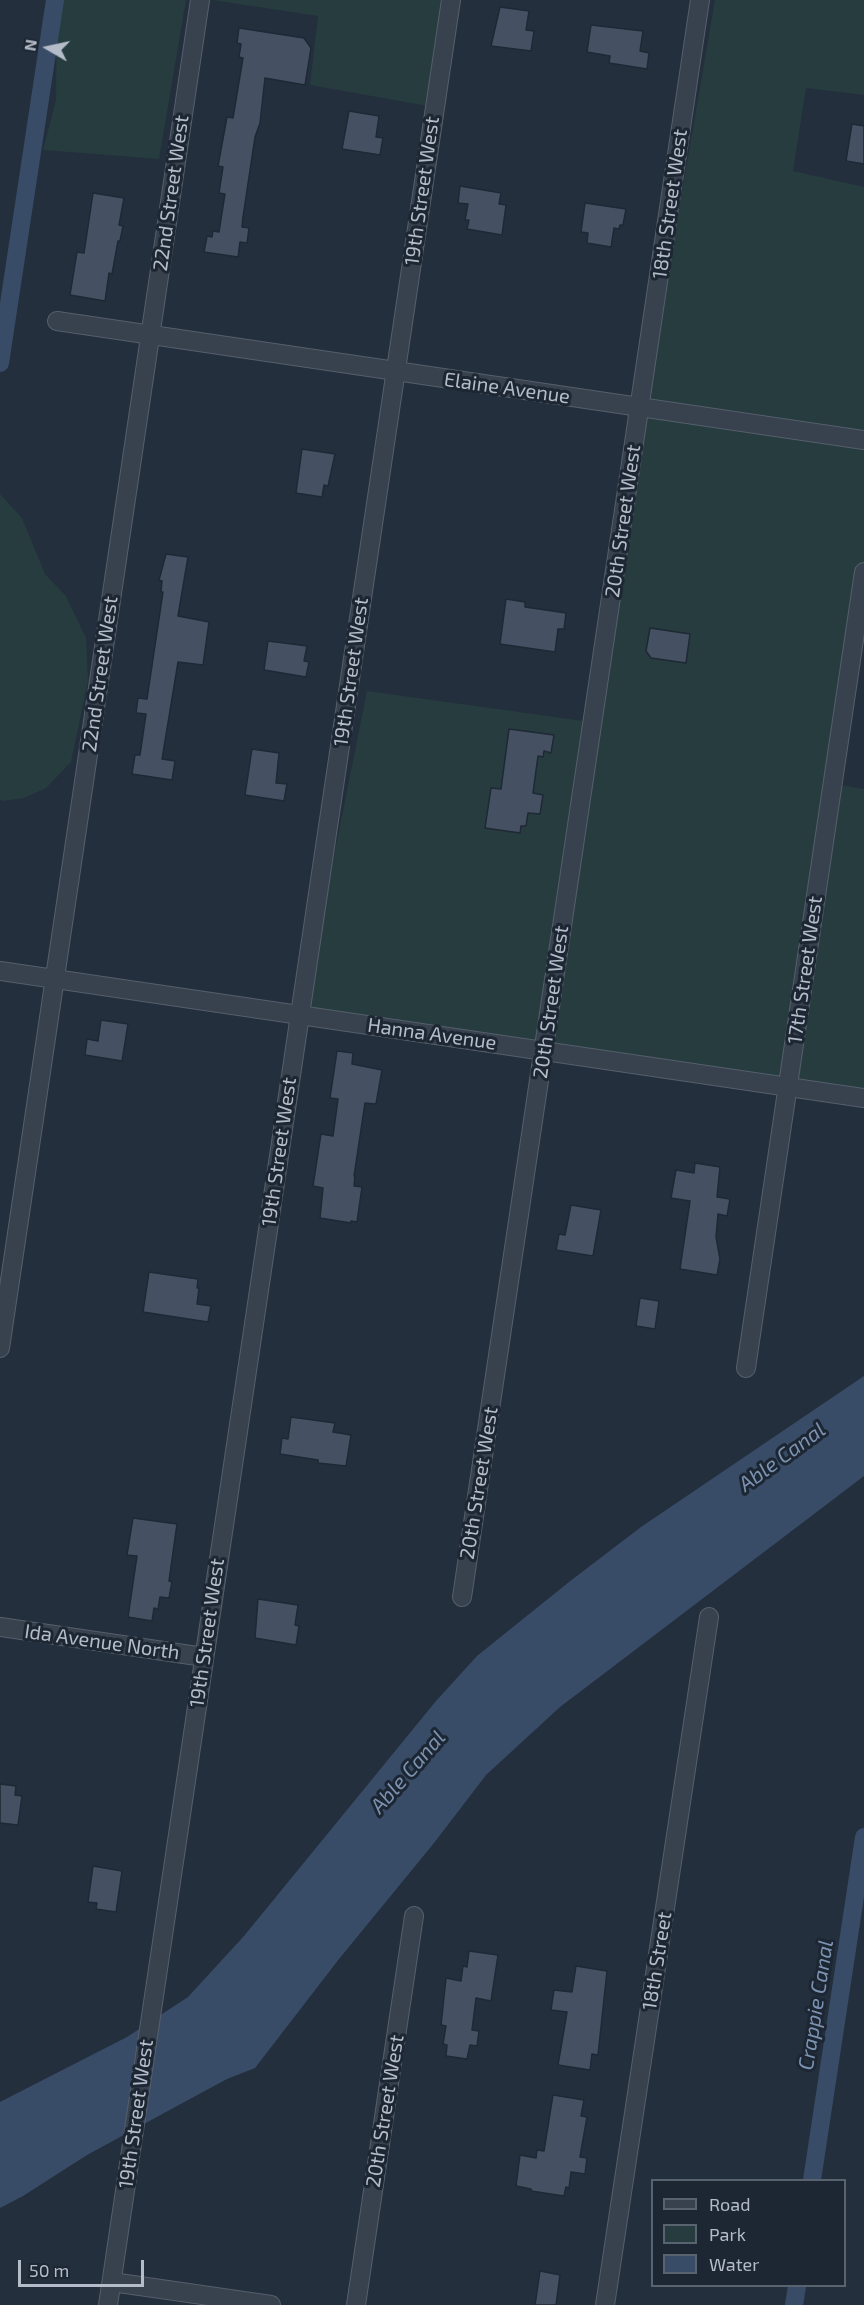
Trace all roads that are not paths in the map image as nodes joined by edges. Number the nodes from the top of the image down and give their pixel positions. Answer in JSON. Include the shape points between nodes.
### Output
{"nodes":[{"id":1,"x":200,"y":0,"type":"edge"},
{"id":2,"x":451,"y":0,"type":"edge"},
{"id":3,"x":700,"y":0,"type":"edge"},
{"id":4,"x":57,"y":321,"type":"dead end"},
{"id":5,"x":150,"y":335,"type":"junction"},
{"id":6,"x":395,"y":371,"type":"junction"},
{"id":7,"x":640,"y":407,"type":"junction"},
{"id":8,"x":864,"y":440,"type":"edge"},
{"id":9,"x":864,"y":572,"type":"edge"},
{"id":10,"x":0,"y":971,"type":"edge"},
{"id":11,"x":55,"y":980,"type":"junction"},
{"id":12,"x":300,"y":1015,"type":"junction"},
{"id":13,"x":544,"y":1051,"type":"junction"},
{"id":14,"x":788,"y":1086,"type":"junction"},
{"id":15,"x":864,"y":1098,"type":"edge"},
{"id":16,"x":0,"y":1348,"type":"edge"},
{"id":17,"x":746,"y":1368,"type":"dead end"},
{"id":18,"x":462,"y":1597,"type":"dead end"},
{"id":19,"x":709,"y":1617,"type":"dead end"},
{"id":20,"x":0,"y":1627,"type":"edge"},
{"id":21,"x":204,"y":1657,"type":"junction"},
{"id":22,"x":414,"y":1916,"type":"dead end"},
{"id":23,"x":112,"y":2282,"type":"junction"},
{"id":24,"x":108,"y":2305,"type":"edge"},
{"id":25,"x":271,"y":2305,"type":"edge"},
{"id":26,"x":356,"y":2305,"type":"edge"},
{"id":27,"x":605,"y":2305,"type":"edge"}],
"edges":[{"from":1,"to":5,"type":"street","name":"22nd Street West"},
{"from":2,"to":6,"type":"street","name":"19th Street West"},
{"from":3,"to":7,"type":"street","name":"18th Street West"},
{"from":4,"to":5,"type":"street","name":"Elaine Avenue"},
{"from":5,"to":6,"type":"street","name":"Elaine Avenue"},
{"from":5,"to":11,"type":"street","name":"22nd Street West"},
{"from":6,"to":7,"type":"street","name":"Elaine Avenue"},
{"from":6,"to":12,"type":"street","name":"19th Street West"},
{"from":7,"to":8,"type":"street","name":"Elaine Avenue"},
{"from":7,"to":13,"type":"street","name":"20th Street West"},
{"from":9,"to":14,"type":"street","name":"17th Street West"},
{"from":10,"to":11,"type":"street","name":"Hanna Avenue"},
{"from":11,"to":12,"type":"street","name":"Hanna Avenue"},
{"from":11,"to":16,"type":"street","name":"22nd Street West"},
{"from":12,"to":13,"type":"street","name":"Hanna Avenue"},
{"from":12,"to":21,"type":"street","name":"19th Street West"},
{"from":13,"to":14,"type":"street","name":"Hanna Avenue"},
{"from":13,"to":18,"type":"street","name":"20th Street West"},
{"from":14,"to":15,"type":"street","name":"Hanna Avenue"},
{"from":14,"to":17,"type":"street","name":"17th Street West"},
{"from":19,"to":27,"type":"street","name":"18th Street"},
{"from":20,"to":21,"type":"street","name":"Ida Avenue North"},
{"from":21,"to":23,"type":"street","name":"19th Street West"},
{"from":22,"to":26,"type":"street","name":"20th Street West"},
{"from":23,"to":24,"type":"street","name":"19th Street West"},
{"from":23,"to":25,"type":"street"}]}
